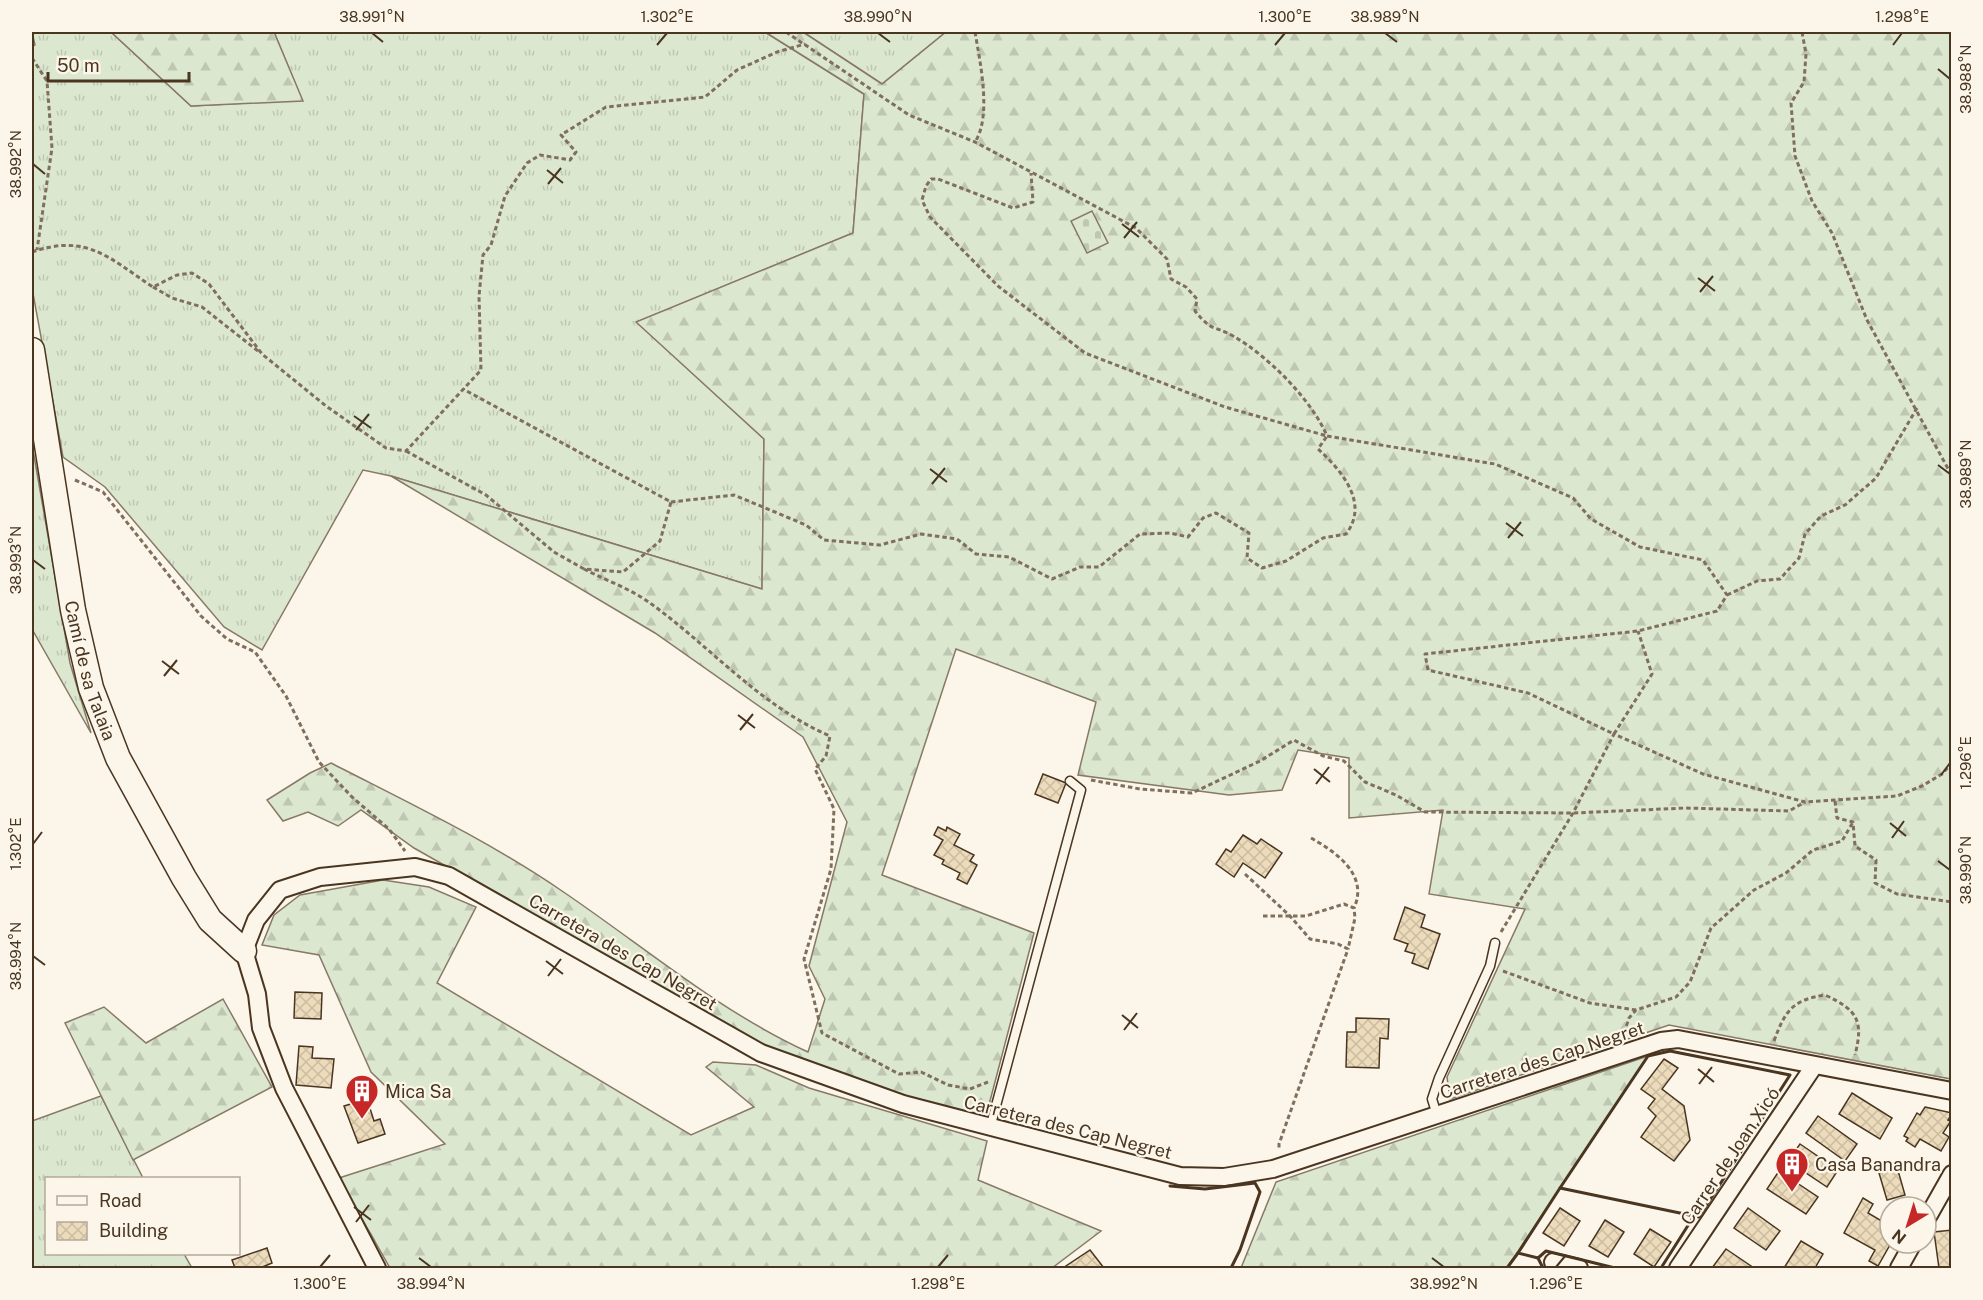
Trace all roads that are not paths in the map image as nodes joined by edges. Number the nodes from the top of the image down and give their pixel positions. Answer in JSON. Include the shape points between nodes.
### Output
{"nodes":[{"id":1,"x":33,"y":358,"type":"edge"},
{"id":2,"x":1070,"y":781,"type":"dead end"},
{"id":3,"x":1495,"y":943,"type":"road end"},
{"id":4,"x":244,"y":951,"type":"junction"},
{"id":5,"x":1814,"y":1066,"type":"junction"},
{"id":6,"x":1952,"y":1091,"type":"edge"},
{"id":7,"x":1437,"y":1115,"type":"junction"},
{"id":8,"x":990,"y":1129,"type":"junction"},
{"id":9,"x":1952,"y":1174,"type":"edge"},
{"id":10,"x":1938,"y":1199,"type":"edge"},
{"id":11,"x":1907,"y":1255,"type":"edge"},
{"id":12,"x":1553,"y":1262,"type":"dead end"},
{"id":13,"x":377,"y":1269,"type":"edge"},
{"id":14,"x":1579,"y":1269,"type":"edge"},
{"id":15,"x":1678,"y":1269,"type":"edge"},
{"id":16,"x":1899,"y":1269,"type":"edge"}],
"edges":[{"from":1,"to":4,"type":"street","name":"Camí de sa Talaia","via":[[73,610],[91,688],[118,758],[210,920]]},
{"from":2,"to":8,"type":"lane","via":[[1081,790]]},
{"from":3,"to":7,"type":"lane","via":[[1490,966],[1439,1078],[1432,1099]]},
{"from":4,"to":8,"type":"street","name":"Carretera des Cap Negret","via":[[256,920],[280,890],[320,877],[416,867],[449,876],[761,1053],[903,1104]]},
{"from":4,"to":13,"type":"street","via":[[257,994],[261,1029],[284,1088]]},
{"from":5,"to":6,"type":"street","name":"Carretera des Cap Negret"},
{"from":5,"to":7,"type":"street","name":"Carretera des Cap Negret","via":[[1678,1039],[1661,1041]]},
{"from":5,"to":15,"type":"street","name":"Carrer de Joan Xicó"},
{"from":7,"to":8,"type":"street","name":"Carretera des Cap Negret","via":[[1281,1166],[1224,1177],[1180,1176]]},
{"from":9,"to":10,"type":"street"},
{"from":11,"to":16,"type":"street"},
{"from":12,"to":14,"type":"street"}]}
